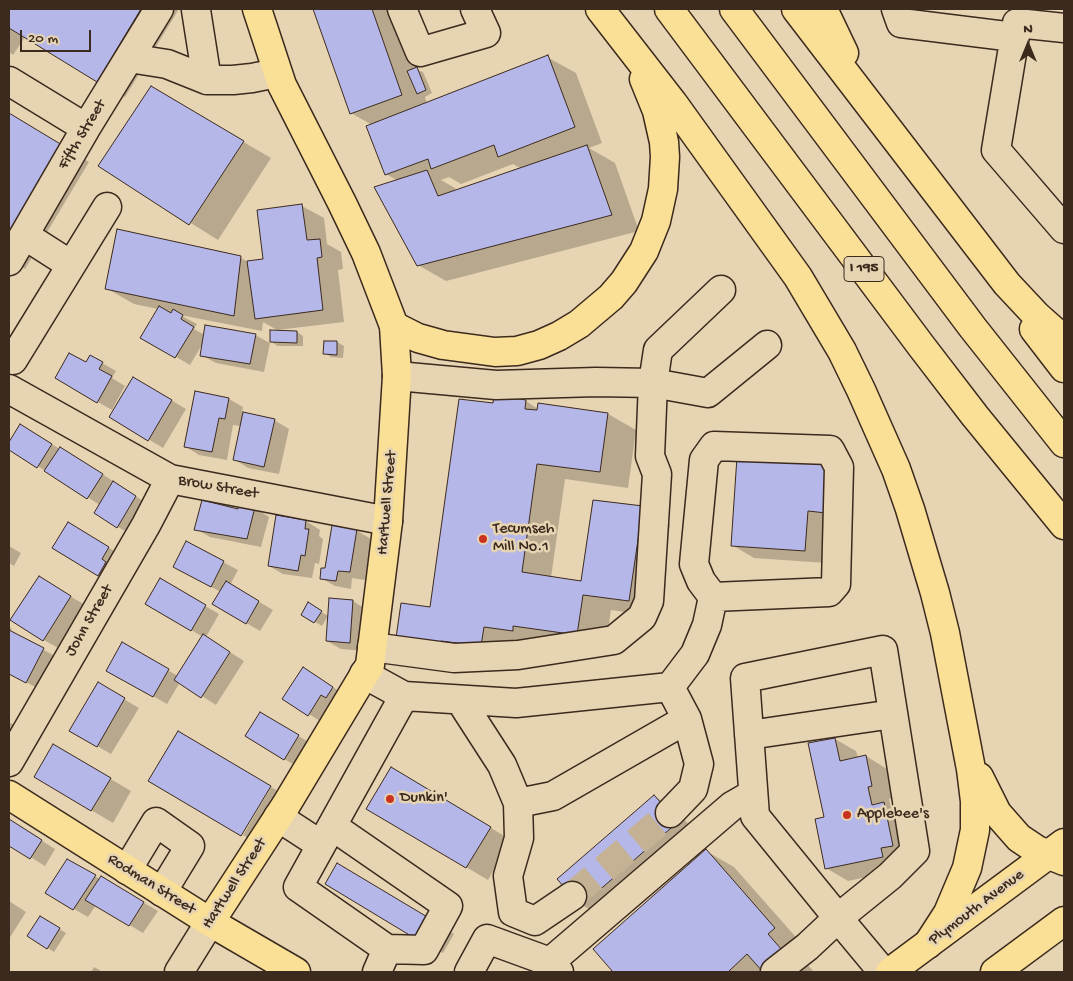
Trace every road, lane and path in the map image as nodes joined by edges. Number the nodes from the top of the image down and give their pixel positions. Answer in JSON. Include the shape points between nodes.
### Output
{"nodes":[{"id":1,"x":160,"y":9,"type":"edge"},
{"id":2,"x":257,"y":9,"type":"edge"},
{"id":3,"x":402,"y":9,"type":"edge"},
{"id":4,"x":475,"y":9,"type":"edge"},
{"id":5,"x":600,"y":9,"type":"edge"},
{"id":6,"x":669,"y":9,"type":"edge"},
{"id":7,"x":734,"y":9,"type":"edge"},
{"id":8,"x":796,"y":9,"type":"edge"},
{"id":9,"x":823,"y":9,"type":"edge"},
{"id":10,"x":896,"y":9,"type":"edge"},
{"id":11,"x":196,"y":10,"type":"edge"},
{"id":12,"x":1016,"y":23,"type":"edge"},
{"id":13,"x":1064,"y":28,"type":"edge"},
{"id":14,"x":619,"y":34,"type":"junction"},
{"id":15,"x":129,"y":58,"type":"junction"},
{"id":16,"x":277,"y":72,"type":"junction"},
{"id":17,"x":207,"y":80,"type":"junction"},
{"id":18,"x":9,"y":81,"type":"edge"},
{"id":19,"x":882,"y":121,"type":"junction"},
{"id":20,"x":86,"y":128,"type":"junction"},
{"id":21,"x":107,"y":207,"type":"dead end"},
{"id":22,"x":1064,"y":228,"type":"edge"},
{"id":23,"x":24,"y":234,"type":"junction"},
{"id":24,"x":982,"y":254,"type":"junction"},
{"id":25,"x":9,"y":261,"type":"edge"},
{"id":26,"x":71,"y":266,"type":"junction"},
{"id":27,"x":721,"y":290,"type":"dead end"},
{"id":28,"x":394,"y":326,"type":"junction"},
{"id":29,"x":1064,"y":340,"type":"edge"},
{"id":30,"x":767,"y":346,"type":"dead end"},
{"id":31,"x":13,"y":360,"type":"dead end"},
{"id":32,"x":1064,"y":368,"type":"edge"},
{"id":33,"x":397,"y":376,"type":"junction"},
{"id":34,"x":653,"y":383,"type":"junction"},
{"id":35,"x":9,"y":389,"type":"edge"},
{"id":36,"x":1064,"y":443,"type":"edge"},
{"id":37,"x":170,"y":479,"type":"junction"},
{"id":38,"x":388,"y":521,"type":"junction"},
{"id":39,"x":1064,"y":525,"type":"edge"},
{"id":40,"x":713,"y":597,"type":"junction"},
{"id":41,"x":372,"y":647,"type":"junction"},
{"id":42,"x":364,"y":674,"type":"junction"},
{"id":43,"x":670,"y":687,"type":"junction"},
{"id":44,"x":404,"y":696,"type":"junction"},
{"id":45,"x":460,"y":700,"type":"junction"},
{"id":46,"x":893,"y":714,"type":"junction"},
{"id":47,"x":686,"y":719,"type":"junction"},
{"id":48,"x":750,"y":734,"type":"junction"},
{"id":49,"x":964,"y":735,"type":"junction"},
{"id":50,"x":9,"y":762,"type":"edge"},
{"id":51,"x":753,"y":794,"type":"junction"},
{"id":52,"x":9,"y":795,"type":"edge"},
{"id":53,"x":518,"y":804,"type":"junction"},
{"id":54,"x":670,"y":813,"type":"tunnel mouth"},
{"id":55,"x":278,"y":817,"type":"junction"},
{"id":56,"x":326,"y":836,"type":"junction"},
{"id":57,"x":1059,"y":853,"type":"edge"},
{"id":58,"x":127,"y":870,"type":"junction"},
{"id":59,"x":162,"y":892,"type":"junction"},
{"id":60,"x":572,"y":896,"type":"tunnel mouth"},
{"id":61,"x":838,"y":918,"type":"junction"},
{"id":62,"x":1064,"y":921,"type":"edge"},
{"id":63,"x":210,"y":922,"type":"junction"},
{"id":64,"x":928,"y":944,"type":"junction"},
{"id":65,"x":382,"y":961,"type":"edge"},
{"id":66,"x":554,"y":967,"type":"edge"},
{"id":67,"x":179,"y":972,"type":"edge"},
{"id":68,"x":296,"y":972,"type":"edge"},
{"id":69,"x":469,"y":972,"type":"edge"},
{"id":70,"x":775,"y":972,"type":"edge"},
{"id":71,"x":883,"y":972,"type":"edge"},
{"id":72,"x":890,"y":972,"type":"edge"},
{"id":73,"x":995,"y":972,"type":"edge"}],
"edges":[{"from":1,"to":15,"type":"street","name":"Fifth Street"},
{"from":2,"to":16,"type":"main road","name":"Hartwell Street"},
{"from":3,"to":4,"type":"street","via":[[420,52],[486,32]]},
{"from":5,"to":14,"type":"main road"},
{"from":6,"to":39,"type":"main road","number":"I 195","via":[[922,347]]},
{"from":7,"to":36,"type":"main road","via":[[973,328]]},
{"from":8,"to":19,"type":"main road"},
{"from":9,"to":19,"type":"main road"},
{"from":10,"to":12,"type":"street","via":[[901,23]]},
{"from":11,"to":17,"type":"street"},
{"from":12,"to":13,"type":"street"},
{"from":12,"to":22,"type":"street","via":[[996,150]]},
{"from":14,"to":28,"type":"main road","via":[[651,94],[665,157],[656,221],[644,251],[624,282],[579,324],[539,345],[517,351],[495,352],[443,345],[418,338]]},
{"from":14,"to":49,"type":"main road","via":[[674,103],[774,241],[820,313],[861,390],[896,469],[924,550],[945,634]]},
{"from":15,"to":17,"type":"street","via":[[167,64]]},
{"from":15,"to":20,"type":"street","name":"Fifth Street"},
{"from":16,"to":17,"type":"street","via":[[252,78]]},
{"from":16,"to":28,"type":"main road","name":"Hartwell Street","via":[[366,253]]},
{"from":18,"to":20,"type":"street"},
{"from":19,"to":24,"type":"main road"},
{"from":20,"to":23,"type":"street","name":"Fifth Street"},
{"from":21,"to":26,"type":"street"},
{"from":23,"to":25,"type":"street","name":"Fifth Street"},
{"from":23,"to":26,"type":"street"},
{"from":24,"to":29,"type":"main road","via":[[1022,301]]},
{"from":24,"to":32,"type":"main road"},
{"from":26,"to":31,"type":"street"},
{"from":27,"to":34,"type":"street","via":[[658,350]]},
{"from":28,"to":33,"type":"main road","name":"Hartwell Street"},
{"from":30,"to":34,"type":"street","via":[[708,393]]},
{"from":33,"to":34,"type":"street","via":[[496,386]]},
{"from":33,"to":38,"type":"main road","name":"Hartwell Street"},
{"from":34,"to":41,"type":"street","via":[[650,456],[657,474],[649,601],[642,617],[614,640],[518,655],[454,658]]},
{"from":35,"to":37,"type":"street","name":"Brow Street"},
{"from":37,"to":38,"type":"street","name":"Brow Street"},
{"from":37,"to":50,"type":"street","name":"John Street"},
{"from":38,"to":41,"type":"main road","name":"Hartwell Street"},
{"from":40,"to":40,"type":"street","via":[[829,592],[836,584],[839,467],[830,450],[714,446],[704,460],[694,564]]},
{"from":40,"to":43,"type":"street","via":[[707,625],[695,654]]},
{"from":41,"to":42,"type":"main road","name":"Hartwell Street","via":[[370,665]]},
{"from":42,"to":44,"type":"street"},
{"from":42,"to":55,"type":"main road","name":"Hartwell Street"},
{"from":43,"to":45,"type":"street","via":[[516,703]]},
{"from":43,"to":47,"type":"street"},
{"from":44,"to":45,"type":"street"},
{"from":44,"to":56,"type":"street"},
{"from":45,"to":53,"type":"street","via":[[502,765]]},
{"from":46,"to":48,"type":"street"},
{"from":46,"to":48,"type":"street","via":[[882,650],[745,678]]},
{"from":46,"to":61,"type":"street","via":[[915,851]]},
{"from":47,"to":53,"type":"street","via":[[553,796]]},
{"from":47,"to":54,"type":"street","via":[[699,764],[693,789]]},
{"from":48,"to":51,"type":"street"},
{"from":49,"to":57,"type":"main road","via":[[980,781],[996,813],[1019,838]]},
{"from":49,"to":64,"type":"main road","via":[[975,801],[973,842],[956,898]]},
{"from":51,"to":61,"type":"street","via":[[755,816]]},
{"from":51,"to":66,"type":"street","via":[[732,806]]},
{"from":52,"to":58,"type":"main road","name":"Rodman Street"},
{"from":53,"to":60,"type":"street","via":[[519,838],[508,876],[513,912],[535,921]]},
{"from":55,"to":56,"type":"street"},
{"from":55,"to":63,"type":"main road","name":"Hartwell Street"},
{"from":56,"to":65,"type":"street","via":[[298,888]]},
{"from":56,"to":65,"type":"street","via":[[448,906],[424,950]]},
{"from":57,"to":64,"type":"main road","name":"Plymouth Avenue"},
{"from":58,"to":59,"type":"main road","name":"Rodman Street"},
{"from":58,"to":59,"type":"street","via":[[156,822],[190,846]]},
{"from":59,"to":63,"type":"main road","name":"Rodman Street"},
{"from":61,"to":70,"type":"street"},
{"from":61,"to":71,"type":"street"},
{"from":62,"to":73,"type":"main road"},
{"from":63,"to":67,"type":"street","name":"Hartwell Street"},
{"from":63,"to":68,"type":"main road","name":"Rodman Street"},
{"from":64,"to":72,"type":"main road","name":"Plymouth Avenue"},
{"from":66,"to":69,"type":"street","via":[[487,939]]}]}
